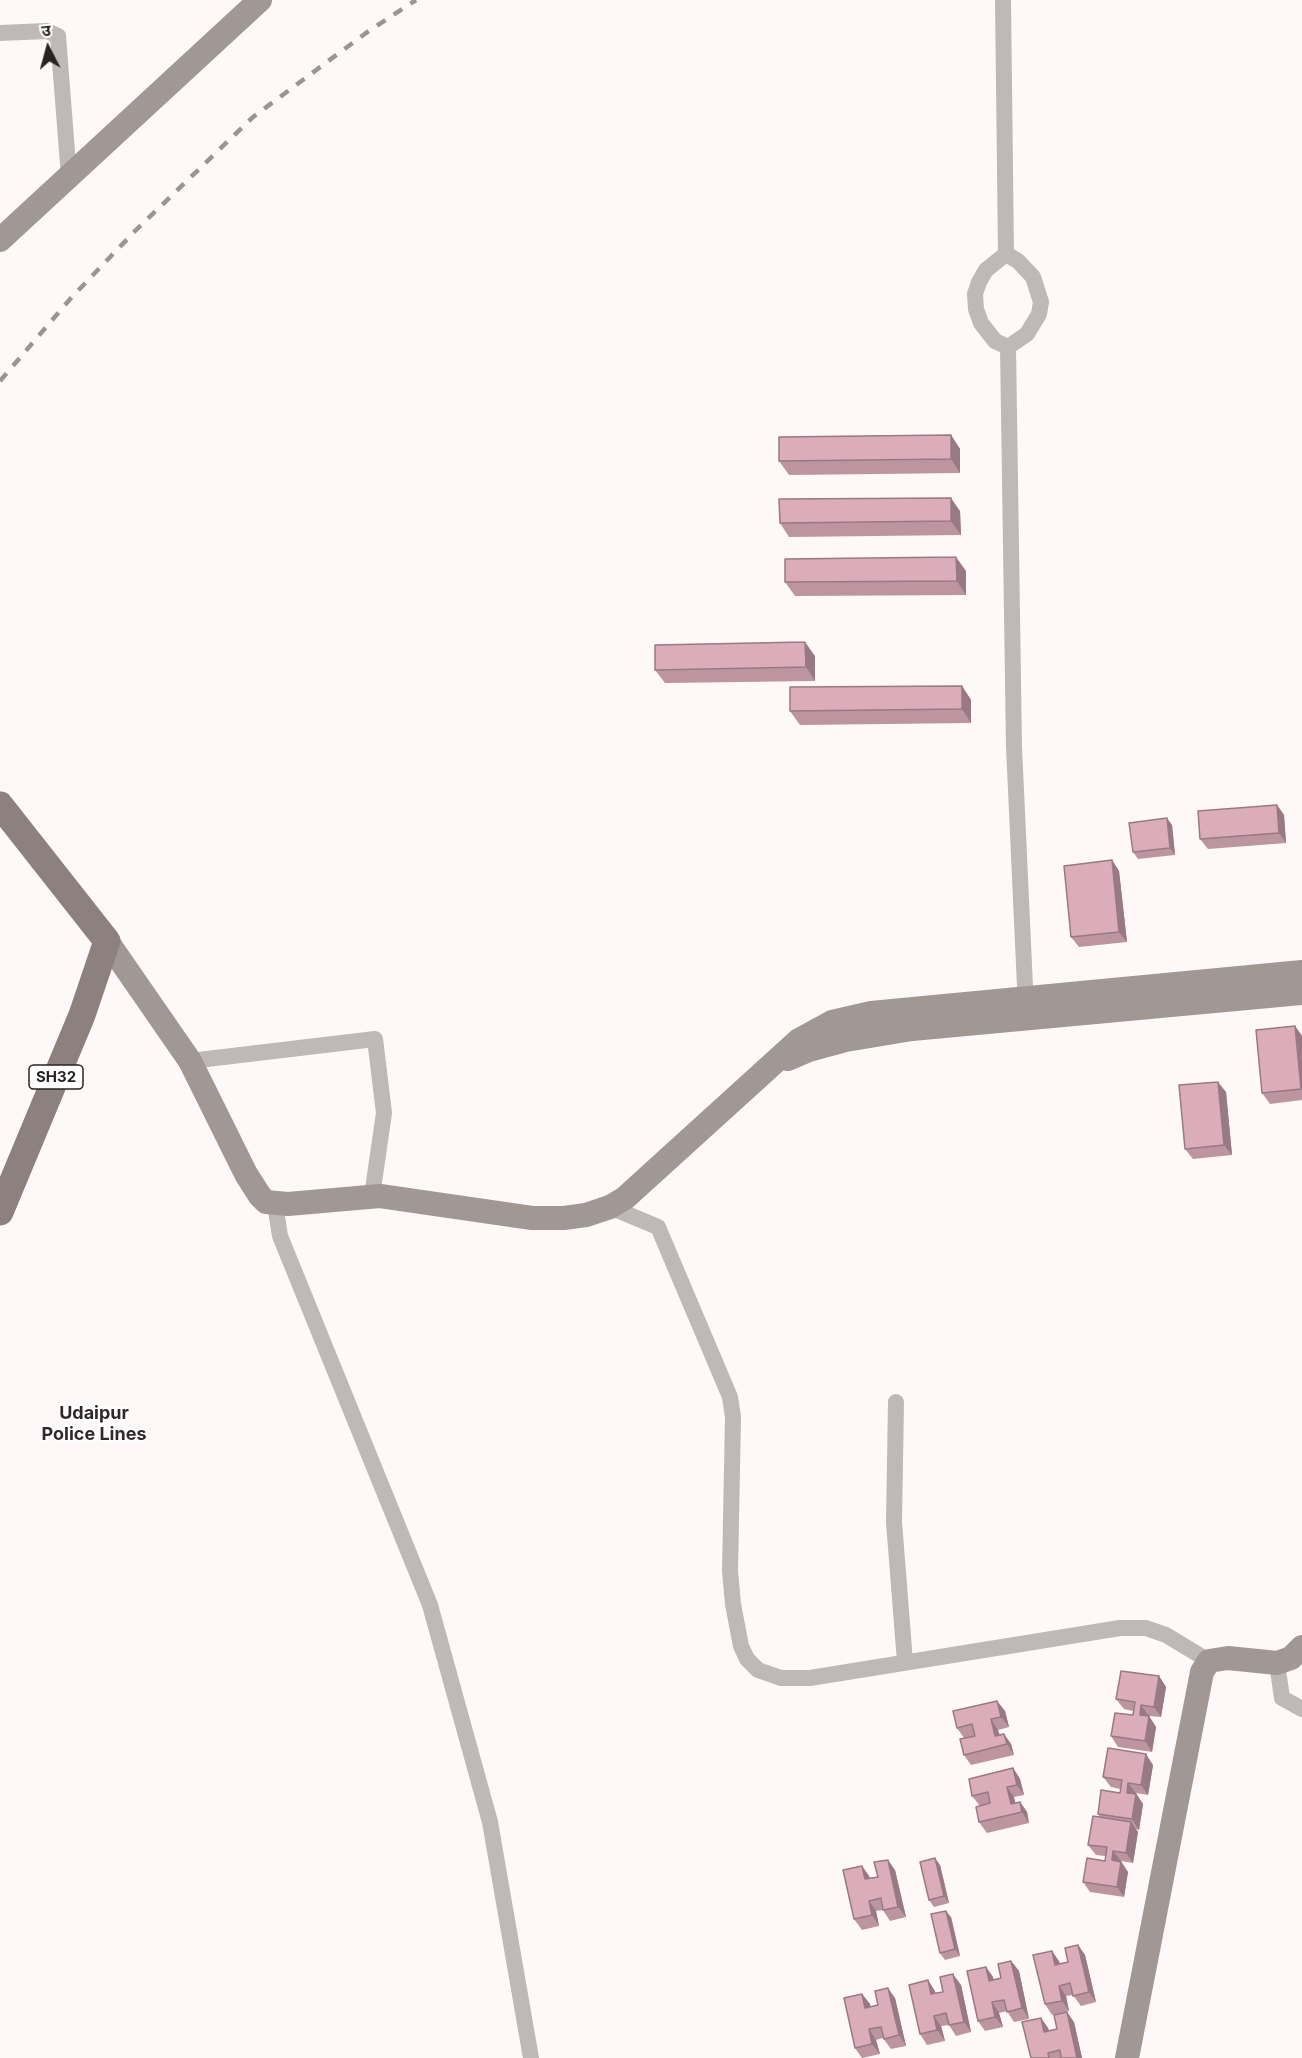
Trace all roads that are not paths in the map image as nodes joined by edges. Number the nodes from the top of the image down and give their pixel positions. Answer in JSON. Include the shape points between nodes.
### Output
{"nodes":[{"id":1,"x":260,"y":0,"type":"edge"},
{"id":2,"x":1003,"y":0,"type":"edge"},
{"id":3,"x":0,"y":33,"type":"edge"},
{"id":4,"x":69,"y":177,"type":"junction"},
{"id":5,"x":0,"y":240,"type":"edge"},
{"id":6,"x":1006,"y":254,"type":"junction"},
{"id":7,"x":1008,"y":347,"type":"junction"},
{"id":8,"x":0,"y":805,"type":"edge"},
{"id":9,"x":107,"y":941,"type":"junction"},
{"id":10,"x":1302,"y":972,"type":"edge"},
{"id":11,"x":1302,"y":993,"type":"edge"},
{"id":12,"x":1026,"y":1008,"type":"junction"},
{"id":13,"x":190,"y":1061,"type":"junction"},
{"id":14,"x":372,"y":1196,"type":"junction"},
{"id":15,"x":275,"y":1204,"type":"junction"},
{"id":16,"x":610,"y":1207,"type":"junction"},
{"id":17,"x":0,"y":1212,"type":"edge"},
{"id":18,"x":896,"y":1402,"type":"dead end"},
{"id":19,"x":1302,"y":1647,"type":"edge"},
{"id":20,"x":1209,"y":1661,"type":"junction"},
{"id":21,"x":905,"y":1662,"type":"junction"},
{"id":22,"x":1277,"y":1663,"type":"junction"},
{"id":23,"x":1302,"y":1709,"type":"edge"},
{"id":24,"x":531,"y":2058,"type":"edge"},
{"id":25,"x":1127,"y":2058,"type":"edge"}],
"edges":[{"from":1,"to":4,"type":"street"},
{"from":2,"to":6,"type":"street"},
{"from":3,"to":4,"type":"street","via":[[47,31],[58,36]]},
{"from":4,"to":5,"type":"street"},
{"from":6,"to":7,"type":"street","via":[[986,270],[975,294],[981,323],[994,341]]},
{"from":6,"to":7,"type":"street","via":[[1034,277],[1041,302],[1039,314],[1026,334]]},
{"from":7,"to":12,"type":"street","via":[[1014,747]]},
{"from":8,"to":9,"type":"main road"},
{"from":9,"to":13,"type":"street"},
{"from":9,"to":17,"type":"main road","number":"SH32","via":[[82,1015]]},
{"from":10,"to":12,"type":"street"},
{"from":11,"to":12,"type":"street"},
{"from":12,"to":16,"type":"street","via":[[852,1016],[813,1030],[625,1198]]},
{"from":13,"to":14,"type":"street","via":[[375,1039],[384,1113]]},
{"from":13,"to":15,"type":"street","via":[[246,1174],[260,1196]]},
{"from":14,"to":15,"type":"street"},
{"from":14,"to":16,"type":"street","via":[[532,1218],[586,1215]]},
{"from":15,"to":24,"type":"street","via":[[280,1236],[430,1605],[490,1822]]},
{"from":16,"to":21,"type":"street","via":[[658,1227],[730,1397],[730,1571],[737,1627],[747,1659],[770,1676],[795,1679]]},
{"from":18,"to":21,"type":"street","via":[[894,1522]]},
{"from":19,"to":22,"type":"street","via":[[1291,1658]]},
{"from":20,"to":21,"type":"street","via":[[1166,1635],[1120,1628]]},
{"from":20,"to":22,"type":"street","via":[[1228,1658]]},
{"from":20,"to":25,"type":"street","via":[[1198,1685]]},
{"from":22,"to":23,"type":"street","via":[[1282,1698]]}]}
